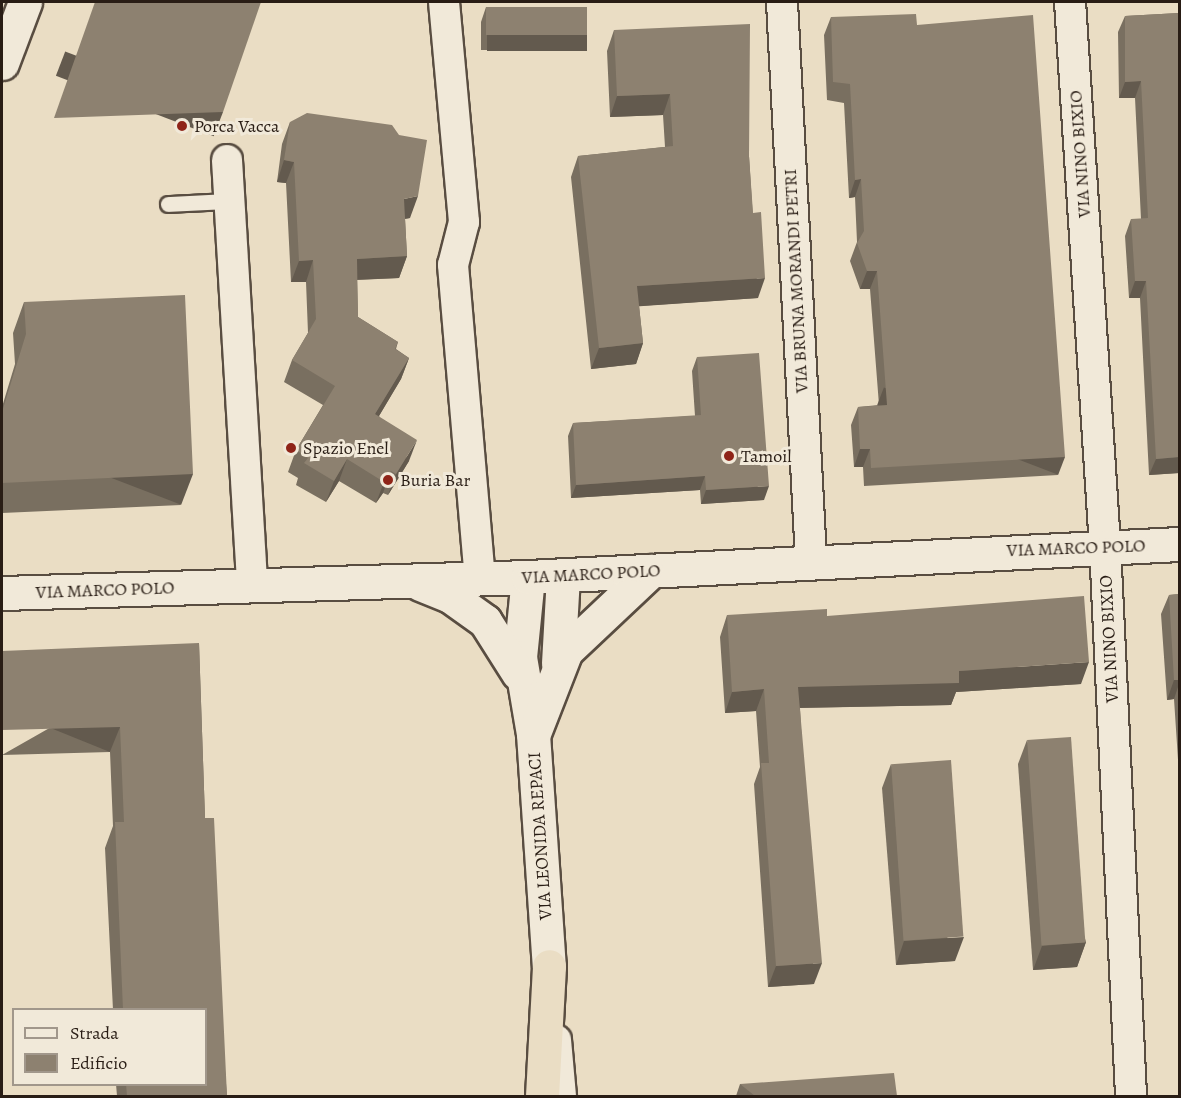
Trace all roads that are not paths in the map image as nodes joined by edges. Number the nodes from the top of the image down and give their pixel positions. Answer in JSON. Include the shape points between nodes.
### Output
{"nodes":[{"id":1,"x":25,"y":2,"type":"edge"},
{"id":2,"x":444,"y":2,"type":"edge"},
{"id":3,"x":782,"y":2,"type":"edge"},
{"id":4,"x":1070,"y":2,"type":"edge"},
{"id":5,"x":2,"y":63,"type":"edge"},
{"id":6,"x":227,"y":160,"type":"dead end"},
{"id":7,"x":230,"y":201,"type":"junction"},
{"id":8,"x":168,"y":204,"type":"dead end"},
{"id":9,"x":1179,"y":544,"type":"edge"},
{"id":10,"x":1105,"y":546,"type":"junction"},
{"id":11,"x":811,"y":560,"type":"junction"},
{"id":12,"x":651,"y":571,"type":"junction"},
{"id":13,"x":562,"y":575,"type":"junction"},
{"id":14,"x":528,"y":578,"type":"junction"},
{"id":15,"x":480,"y":579,"type":"junction"},
{"id":16,"x":410,"y":581,"type":"junction"},
{"id":17,"x":252,"y":586,"type":"junction"},
{"id":18,"x":2,"y":593,"type":"edge"},
{"id":19,"x":558,"y":663,"type":"junction"},
{"id":20,"x":522,"y":680,"type":"junction"},
{"id":21,"x":533,"y":734,"type":"junction"},
{"id":22,"x":549,"y":966,"type":"junction"},
{"id":23,"x":542,"y":1096,"type":"edge"},
{"id":24,"x":561,"y":1096,"type":"edge"},
{"id":25,"x":1131,"y":1096,"type":"edge"}],
"edges":[{"from":1,"to":5,"type":"street"},
{"from":2,"to":15,"type":"street","via":[[464,222],[453,265]]},
{"from":3,"to":11,"type":"street","name":"VIA BRUNA MORANDI PETRI"},
{"from":4,"to":10,"type":"street","name":"VIA NINO BIXIO"},
{"from":6,"to":7,"type":"street"},
{"from":7,"to":8,"type":"lane"},
{"from":7,"to":17,"type":"street"},
{"from":9,"to":10,"type":"street","name":"VIA MARCO POLO"},
{"from":10,"to":11,"type":"street","name":"VIA MARCO POLO"},
{"from":10,"to":25,"type":"street","name":"VIA NINO BIXIO"},
{"from":11,"to":12,"type":"street","name":"VIA MARCO POLO"},
{"from":12,"to":13,"type":"street","name":"VIA MARCO POLO"},
{"from":12,"to":19,"type":"street","via":[[604,610]]},
{"from":13,"to":14,"type":"street","name":"VIA MARCO POLO"},
{"from":13,"to":19,"type":"street"},
{"from":14,"to":15,"type":"street","name":"VIA MARCO POLO"},
{"from":14,"to":20,"type":"street","name":"VIA LEONIDA REPACI","via":[[520,624]]},
{"from":15,"to":16,"type":"street","name":"VIA MARCO POLO"},
{"from":16,"to":17,"type":"street","name":"VIA MARCO POLO"},
{"from":16,"to":20,"type":"street","via":[[450,596],[485,621]]},
{"from":17,"to":18,"type":"street","name":"VIA MARCO POLO"},
{"from":19,"to":21,"type":"street"},
{"from":20,"to":21,"type":"street","name":"VIA LEONIDA REPACI"},
{"from":21,"to":22,"type":"street","name":"VIA LEONIDA REPACI"},
{"from":22,"to":23,"type":"highway"},
{"from":22,"to":24,"type":"street","name":"VIA LEONIDA REPACI"}]}
